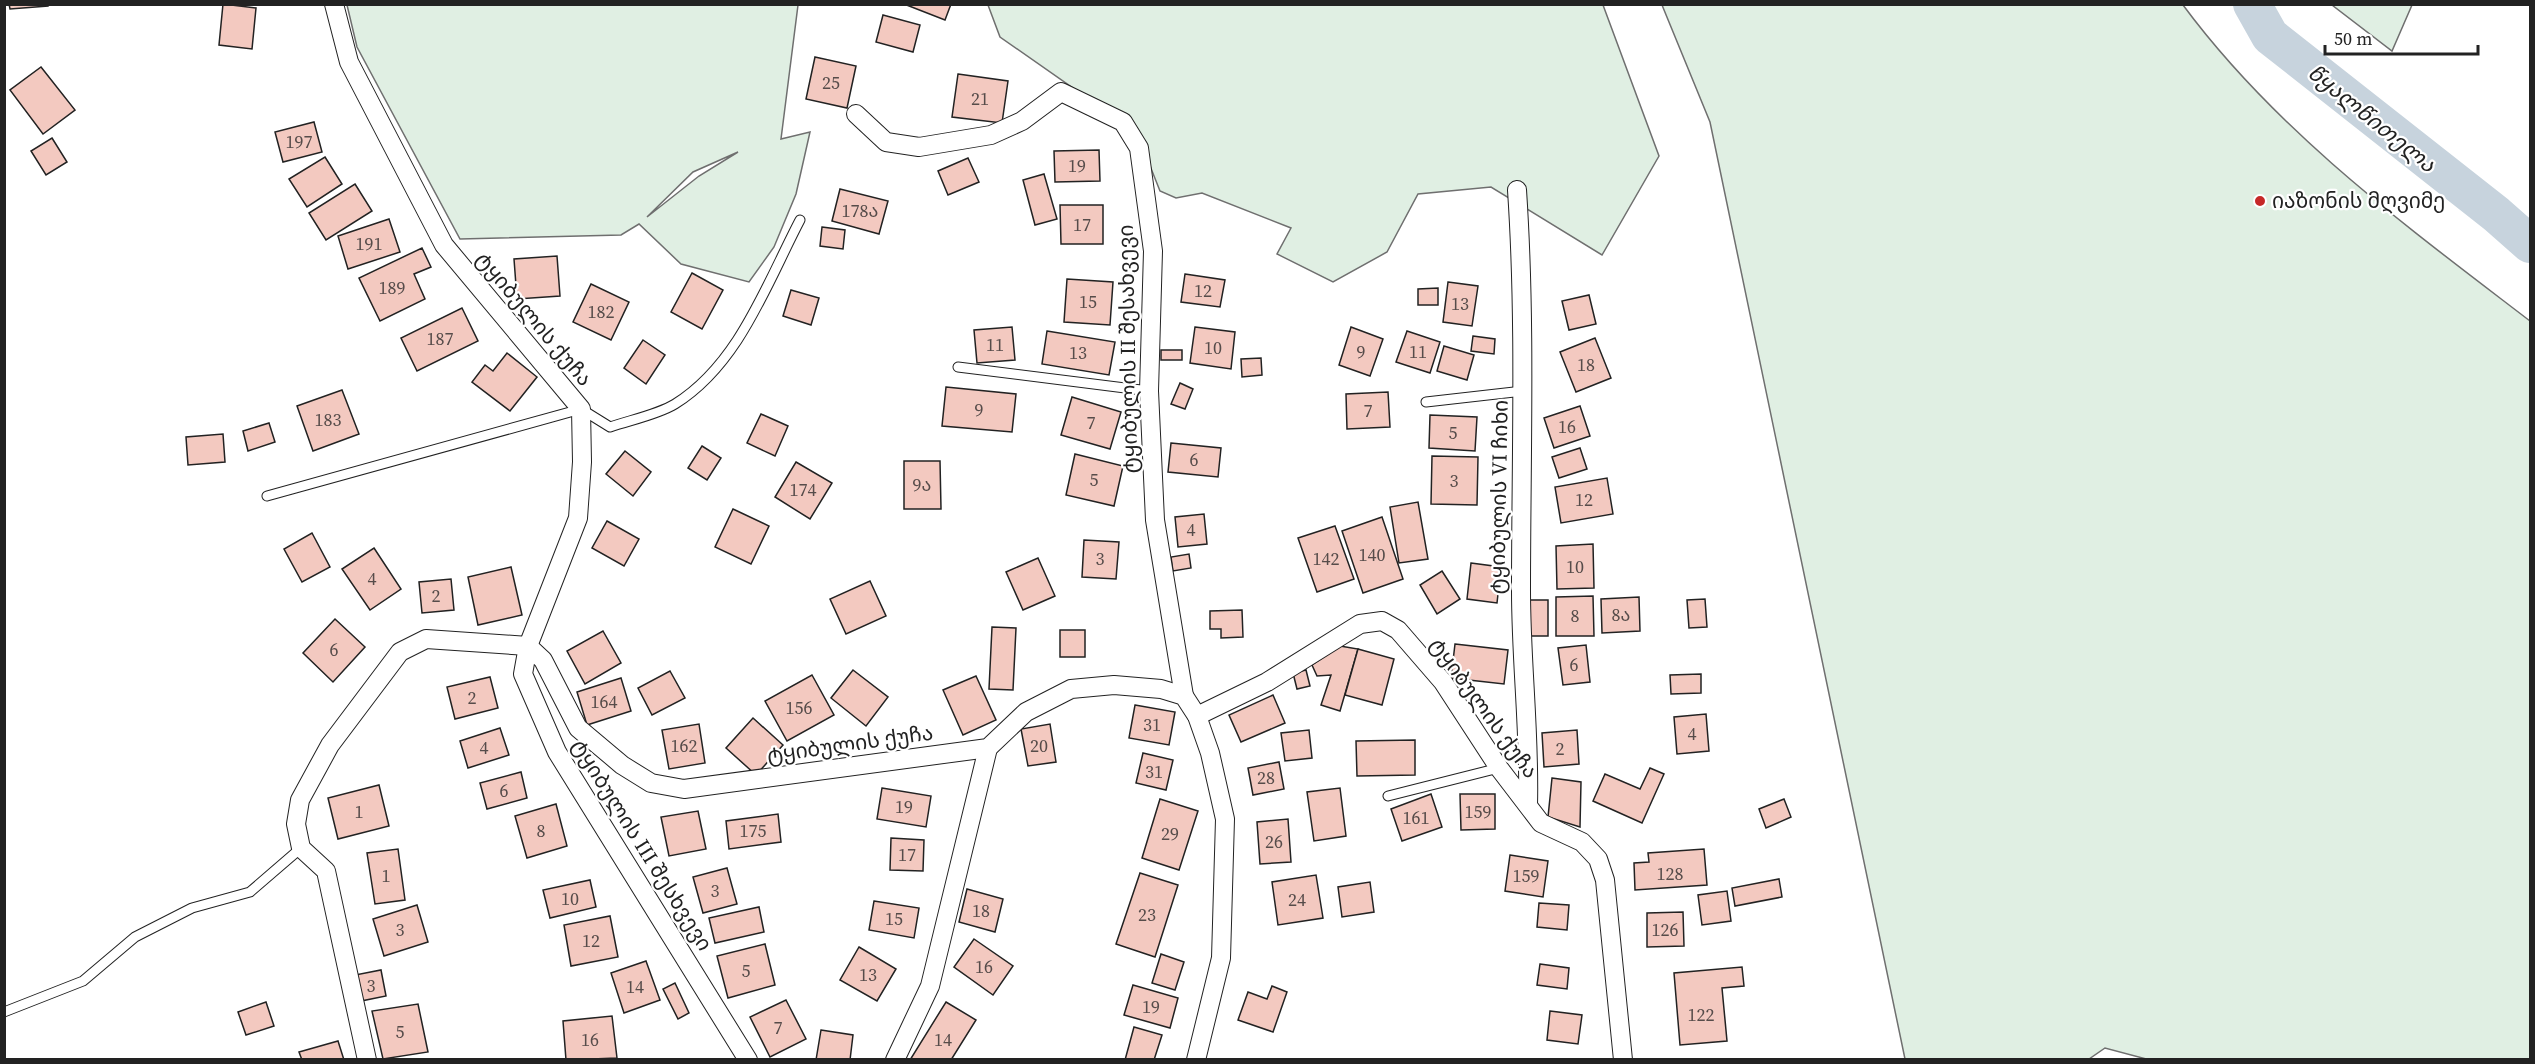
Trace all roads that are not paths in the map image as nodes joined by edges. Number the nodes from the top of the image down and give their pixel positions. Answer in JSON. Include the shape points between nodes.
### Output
{"nodes":[{"id":1,"x":334,"y":4,"type":"edge"},
{"id":2,"x":856,"y":114,"type":"dead end"},
{"id":3,"x":1517,"y":190,"type":"dead end"},
{"id":4,"x":800,"y":220,"type":"dead end"},
{"id":5,"x":958,"y":368,"type":"dead end"},
{"id":6,"x":1149,"y":391,"type":"junction"},
{"id":7,"x":1523,"y":391,"type":"junction"},
{"id":8,"x":1426,"y":402,"type":"dead end"},
{"id":9,"x":580,"y":409,"type":"junction"},
{"id":10,"x":267,"y":496,"type":"dead end"},
{"id":11,"x":528,"y":646,"type":"junction"},
{"id":12,"x":1184,"y":696,"type":"junction"},
{"id":13,"x":1197,"y":716,"type":"junction"},
{"id":14,"x":988,"y":748,"type":"junction"},
{"id":15,"x":1499,"y":768,"type":"junction"},
{"id":16,"x":1388,"y":796,"type":"dead end"},
{"id":17,"x":1528,"y":805,"type":"junction"},
{"id":18,"x":301,"y":848,"type":"junction"},
{"id":19,"x":4,"y":1012,"type":"edge"},
{"id":20,"x":367,"y":1059,"type":"edge"},
{"id":21,"x":748,"y":1059,"type":"edge"},
{"id":22,"x":895,"y":1059,"type":"edge"},
{"id":23,"x":1197,"y":1059,"type":"edge"},
{"id":24,"x":1623,"y":1059,"type":"edge"}],
"edges":[{"from":1,"to":9,"type":"street","name":"ტყიბულის ქუჩა","via":[[349,62],[444,245]]},
{"from":2,"to":6,"type":"street","name":"ტყიბულის II შესახვევი","via":[[886,142],[919,147],[991,135],[1022,121],[1061,92],[1123,122],[1138,148],[1153,251]]},
{"from":3,"to":7,"type":"street","name":"ტყიბულის VI ჩიხი","via":[[1523,278]]},
{"from":4,"to":9,"type":"lane","via":[[733,348],[709,379],[673,405],[610,427]]},
{"from":5,"to":6,"type":"lane"},
{"from":6,"to":12,"type":"street","name":"ტყიბულის II შესახვევი","via":[[1155,520]]},
{"from":7,"to":8,"type":"lane"},
{"from":7,"to":17,"type":"street","name":"ტყიბულის VI ჩიხი","via":[[1521,592]]},
{"from":9,"to":10,"type":"lane"},
{"from":9,"to":11,"type":"street","name":"ტყიბულის ქუჩა","via":[[578,518]]},
{"from":11,"to":14,"type":"street","name":"ტყიბულის ქუჩა","via":[[543,660],[578,728],[622,765],[651,783],[684,789]]},
{"from":11,"to":18,"type":"street","via":[[426,639],[400,652],[330,745],[304,792],[296,824]]},
{"from":11,"to":21,"type":"street","name":"ტყიბულის III შესხვევი","via":[[524,674],[557,752]]},
{"from":12,"to":13,"type":"street"},
{"from":12,"to":14,"type":"street","via":[[1161,689],[1114,685],[1071,689],[1026,712]]},
{"from":13,"to":15,"type":"street","name":"ტყიბულის ქუჩა","via":[[1267,682],[1360,624],[1382,621],[1398,630],[1443,682]]},
{"from":13,"to":23,"type":"street","via":[[1225,819],[1221,958]]},
{"from":14,"to":22,"type":"street","via":[[930,986]]},
{"from":15,"to":16,"type":"lane"},
{"from":15,"to":17,"type":"street","name":"ტყიბულის ქუჩა"},
{"from":17,"to":24,"type":"street","name":"ტყიბულის ქუჩა","via":[[1541,823],[1582,842],[1598,859],[1605,880]]},
{"from":18,"to":19,"type":"lane","via":[[250,892],[192,908],[135,938],[83,981]]},
{"from":18,"to":20,"type":"street","via":[[326,871]]}]}
